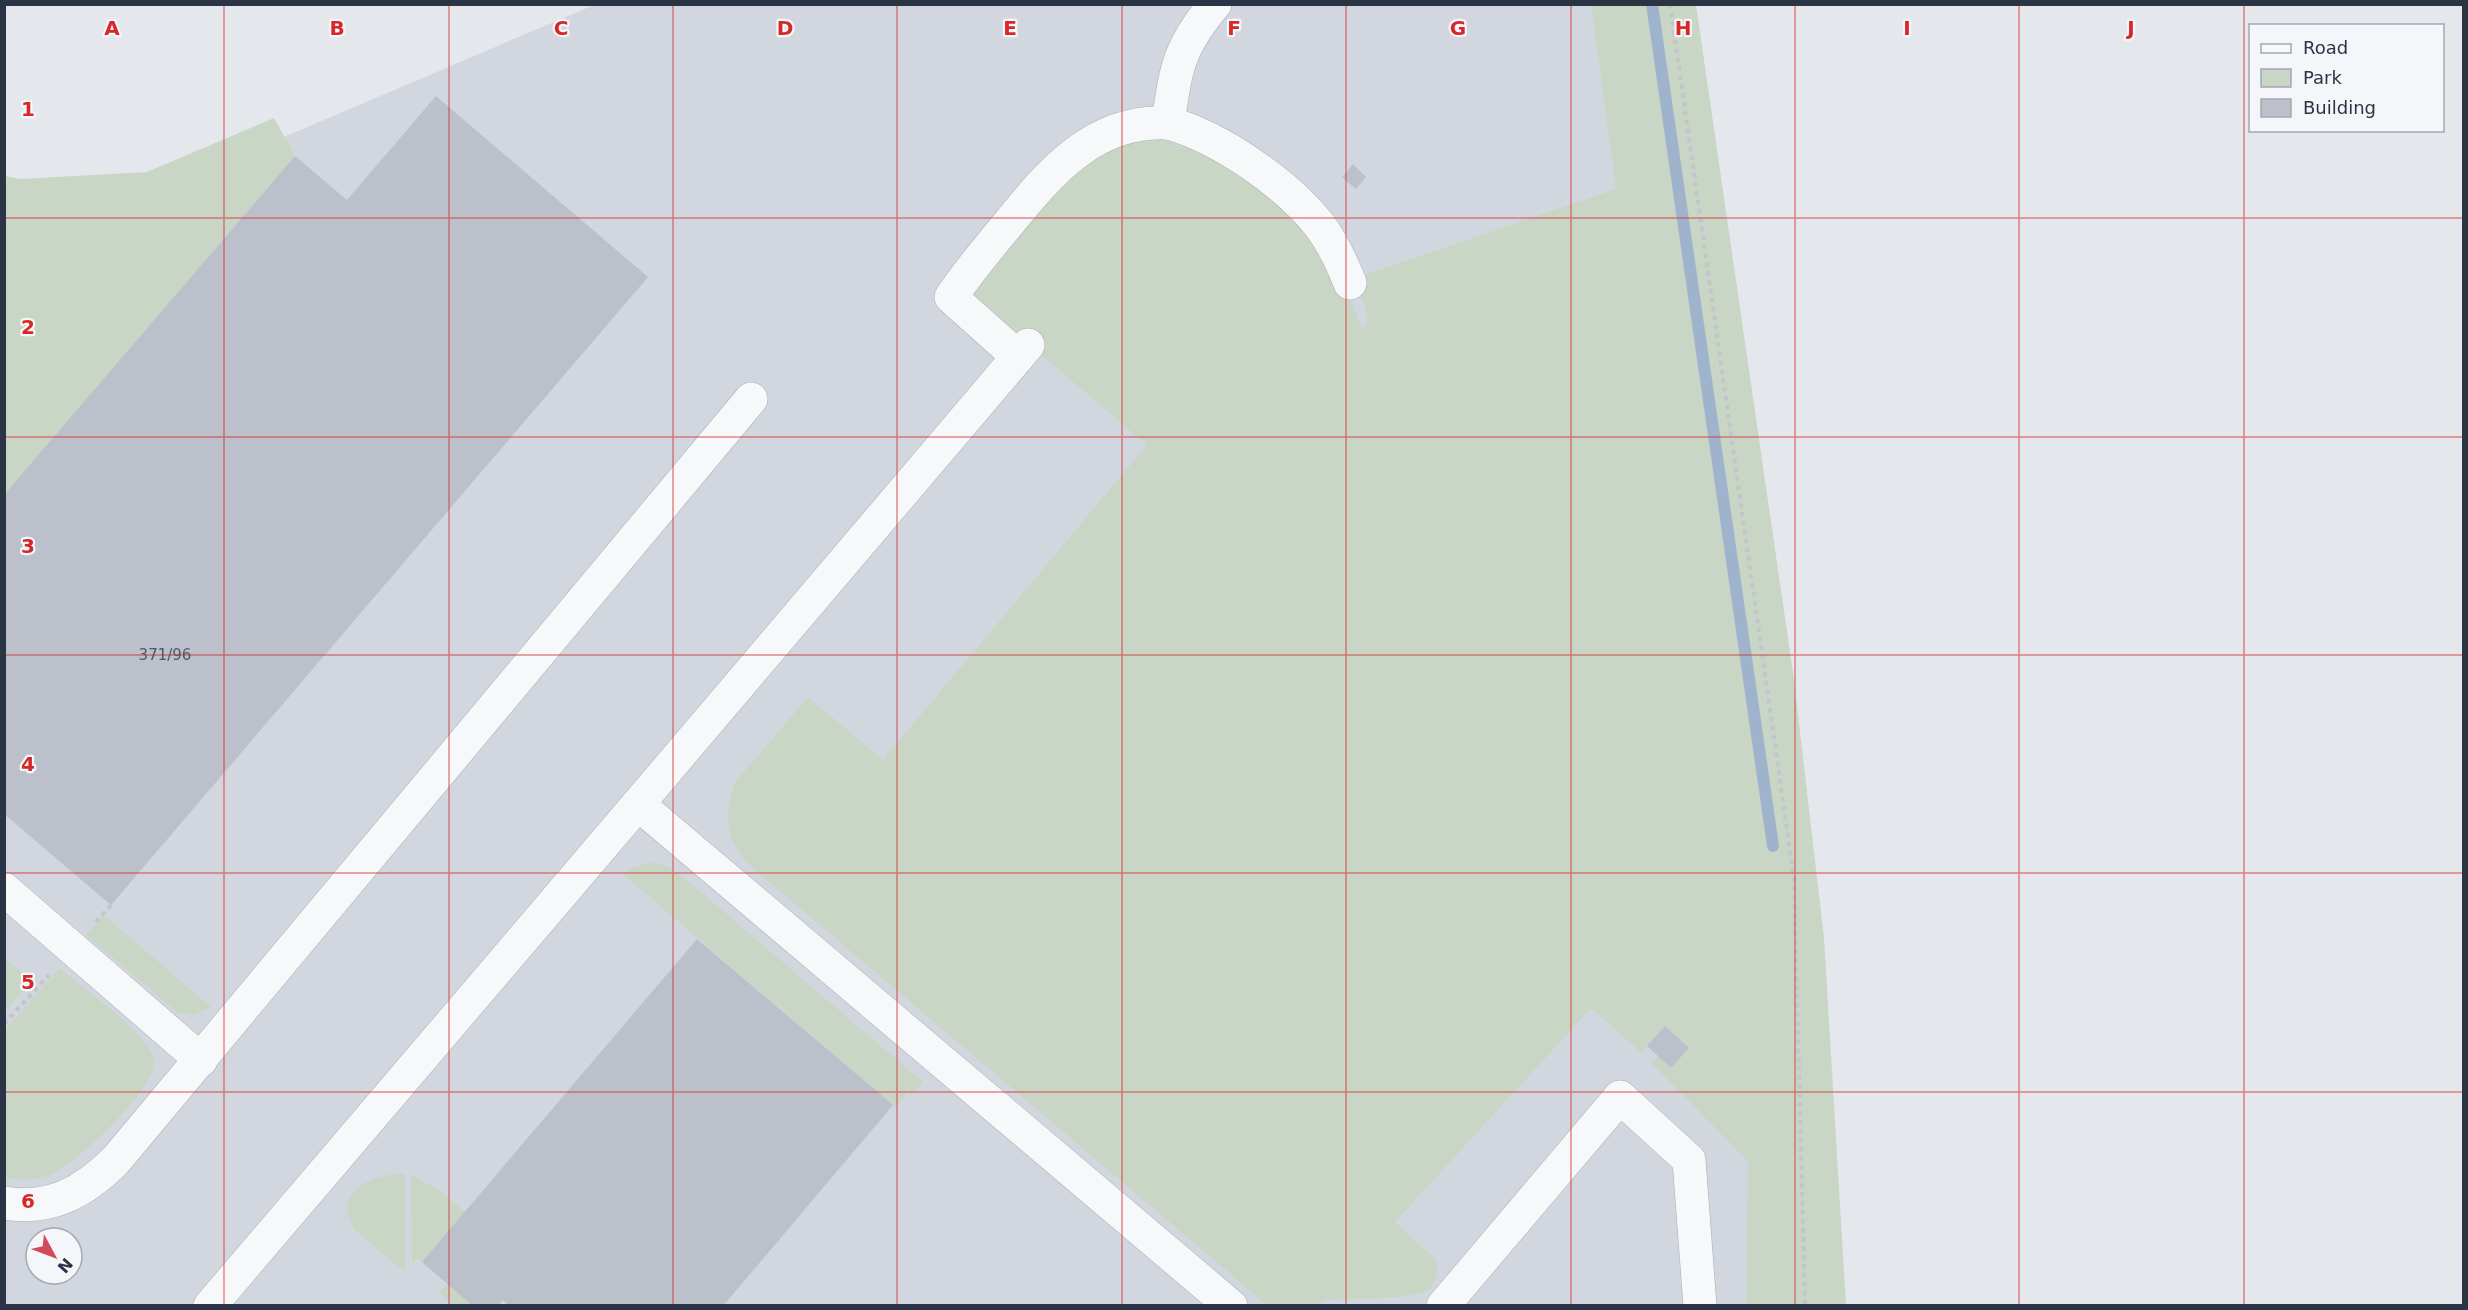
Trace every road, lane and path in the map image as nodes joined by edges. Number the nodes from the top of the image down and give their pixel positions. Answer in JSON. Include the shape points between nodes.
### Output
{"nodes":[{"id":1,"x":1215,"y":4,"type":"edge"},
{"id":2,"x":1670,"y":4,"type":"edge"},
{"id":3,"x":1168,"y":123,"type":"junction"},
{"id":4,"x":1350,"y":283,"type":"dead end"},
{"id":5,"x":751,"y":399,"type":"dead end"},
{"id":6,"x":638,"y":804,"type":"junction"},
{"id":7,"x":4,"y":889,"type":"edge"},
{"id":8,"x":201,"y":1060,"type":"junction"},
{"id":9,"x":4,"y":1203,"type":"edge"},
{"id":10,"x":210,"y":1305,"type":"edge"},
{"id":11,"x":1231,"y":1305,"type":"edge"},
{"id":12,"x":1443,"y":1305,"type":"edge"},
{"id":13,"x":1700,"y":1305,"type":"edge"},
{"id":14,"x":1805,"y":1305,"type":"edge"}],
"edges":[{"from":1,"to":3,"type":"lane","via":[[1185,44],[1178,62]]},
{"from":2,"to":14,"type":"path","via":[[1794,879]]},
{"from":3,"to":4,"type":"lane","via":[[1198,133],[1227,150],[1308,211],[1330,241]]},
{"from":3,"to":6,"type":"lane","via":[[1140,123],[1120,129],[1096,139],[1060,164],[951,297],[1023,351]]},
{"from":5,"to":8,"type":"lane"},
{"from":6,"to":10,"type":"lane"},
{"from":6,"to":11,"type":"lane"},
{"from":7,"to":8,"type":"lane"},
{"from":8,"to":9,"type":"lane","via":[[116,1160],[89,1184],[75,1194],[43,1204]]},
{"from":12,"to":13,"type":"lane","via":[[1620,1097],[1689,1160]]}]}
